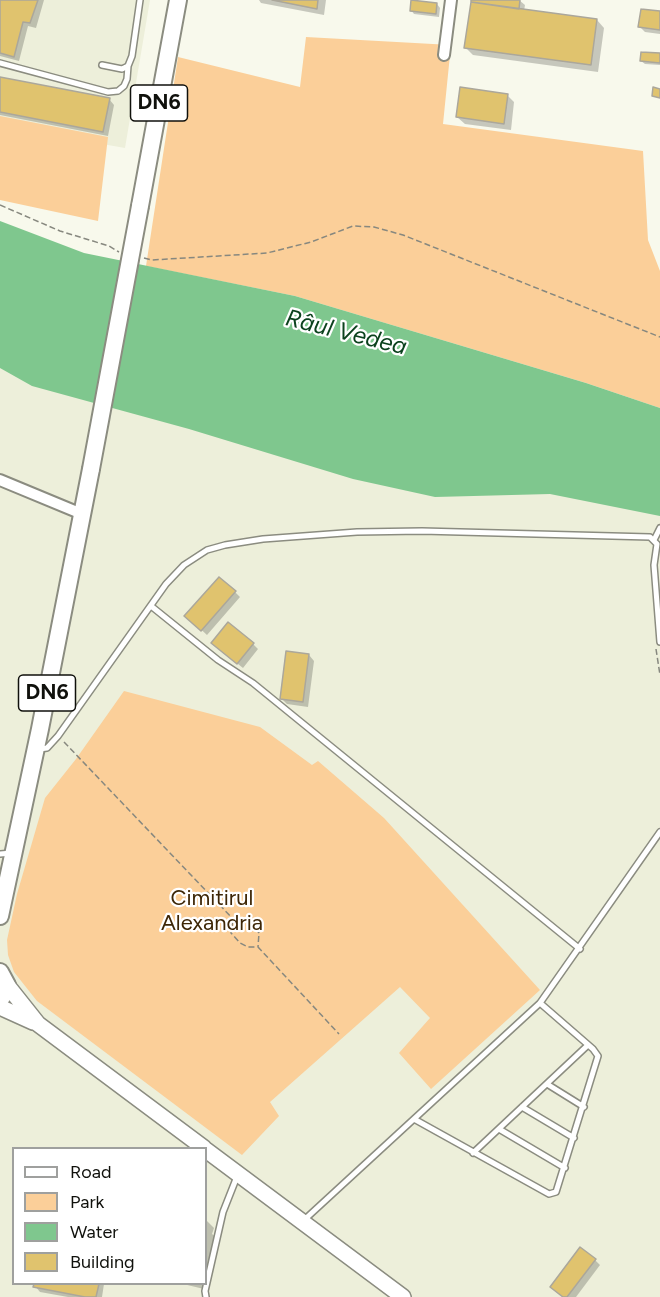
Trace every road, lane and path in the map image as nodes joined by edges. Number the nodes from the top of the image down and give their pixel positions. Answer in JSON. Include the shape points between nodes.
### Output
{"nodes":[{"id":1,"x":140,"y":0,"type":"edge"},
{"id":2,"x":178,"y":0,"type":"edge"},
{"id":3,"x":451,"y":0,"type":"edge"},
{"id":4,"x":444,"y":55,"type":"dead end"},
{"id":5,"x":0,"y":63,"type":"edge"},
{"id":6,"x":102,"y":65,"type":"dead end"},
{"id":7,"x":128,"y":66,"type":"junction"},
{"id":8,"x":0,"y":205,"type":"edge"},
{"id":9,"x":123,"y":254,"type":"dead end"},
{"id":10,"x":142,"y":258,"type":"dead end"},
{"id":11,"x":660,"y":337,"type":"edge"},
{"id":12,"x":0,"y":480,"type":"edge"},
{"id":13,"x":82,"y":514,"type":"junction"},
{"id":14,"x":660,"y":528,"type":"edge"},
{"id":15,"x":657,"y":539,"type":"edge"},
{"id":16,"x":151,"y":606,"type":"junction"},
{"id":17,"x":660,"y":642,"type":"edge"},
{"id":18,"x":58,"y":736,"type":"junction"},
{"id":19,"x":36,"y":748,"type":"junction"},
{"id":20,"x":660,"y":832,"type":"edge"},
{"id":21,"x":7,"y":853,"type":"edge"},
{"id":22,"x":0,"y":916,"type":"edge"},
{"id":23,"x":233,"y":919,"type":"junction"},
{"id":24,"x":258,"y":947,"type":"junction"},
{"id":25,"x":580,"y":949,"type":"junction"},
{"id":26,"x":2,"y":986,"type":"edge"},
{"id":27,"x":540,"y":1003,"type":"junction"},
{"id":28,"x":0,"y":1007,"type":"edge"},
{"id":29,"x":38,"y":1024,"type":"junction"},
{"id":30,"x":339,"y":1034,"type":"dead end"},
{"id":31,"x":588,"y":1045,"type":"junction"},
{"id":32,"x":547,"y":1084,"type":"junction"},
{"id":33,"x":522,"y":1107,"type":"junction"},
{"id":34,"x":584,"y":1107,"type":"junction"},
{"id":35,"x":414,"y":1119,"type":"junction"},
{"id":36,"x":499,"y":1129,"type":"junction"},
{"id":37,"x":574,"y":1138,"type":"junction"},
{"id":38,"x":202,"y":1147,"type":"edge"},
{"id":39,"x":207,"y":1151,"type":"edge"},
{"id":40,"x":473,"y":1153,"type":"junction"},
{"id":41,"x":565,"y":1168,"type":"junction"},
{"id":42,"x":238,"y":1174,"type":"junction"},
{"id":43,"x":302,"y":1222,"type":"junction"},
{"id":44,"x":207,"y":1282,"type":"edge"},
{"id":45,"x":403,"y":1297,"type":"edge"}],
"edges":[{"from":1,"to":7,"type":"lane"},
{"from":2,"to":13,"type":"main road","number":"DN6","bridge":true},
{"from":3,"to":4,"type":"street"},
{"from":5,"to":7,"type":"lane","via":[[108,92],[124,86]]},
{"from":6,"to":7,"type":"lane","via":[[122,69]]},
{"from":8,"to":9,"type":"path"},
{"from":10,"to":11,"type":"path","via":[[267,253],[353,226],[374,226]]},
{"from":12,"to":13,"type":"street"},
{"from":13,"to":19,"type":"main road","number":"DN6"},
{"from":14,"to":15,"type":"lane"},
{"from":15,"to":16,"type":"lane","via":[[422,531],[263,539],[207,550],[184,565]]},
{"from":15,"to":17,"type":"lane","via":[[654,565]]},
{"from":16,"to":18,"type":"lane"},
{"from":16,"to":25,"type":"lane","via":[[261,690]]},
{"from":18,"to":19,"type":"lane","via":[[47,748]]},
{"from":18,"to":23,"type":"path"},
{"from":19,"to":21,"type":"main road","number":"DN6"},
{"from":20,"to":25,"type":"lane"},
{"from":21,"to":22,"type":"main road","number":"DN6"},
{"from":23,"to":24,"type":"path","via":[[251,923],[259,933]]},
{"from":23,"to":24,"type":"path","via":[[231,933],[240,943]]},
{"from":24,"to":30,"type":"path"},
{"from":25,"to":27,"type":"lane"},
{"from":26,"to":29,"type":"main road"},
{"from":27,"to":31,"type":"lane"},
{"from":27,"to":35,"type":"lane"},
{"from":28,"to":29,"type":"main road"},
{"from":29,"to":38,"type":"main road"},
{"from":31,"to":32,"type":"lane"},
{"from":31,"to":34,"type":"lane","via":[[598,1061]]},
{"from":32,"to":33,"type":"lane"},
{"from":32,"to":34,"type":"lane"},
{"from":33,"to":36,"type":"lane"},
{"from":33,"to":37,"type":"lane"},
{"from":34,"to":37,"type":"lane"},
{"from":35,"to":40,"type":"lane"},
{"from":35,"to":43,"type":"lane"},
{"from":36,"to":40,"type":"lane"},
{"from":36,"to":41,"type":"lane"},
{"from":37,"to":41,"type":"lane"},
{"from":39,"to":42,"type":"main road"},
{"from":40,"to":41,"type":"lane","via":[[549,1194],[556,1192]]},
{"from":42,"to":43,"type":"main road"},
{"from":42,"to":44,"type":"lane","via":[[223,1212]]},
{"from":43,"to":45,"type":"main road"}]}
